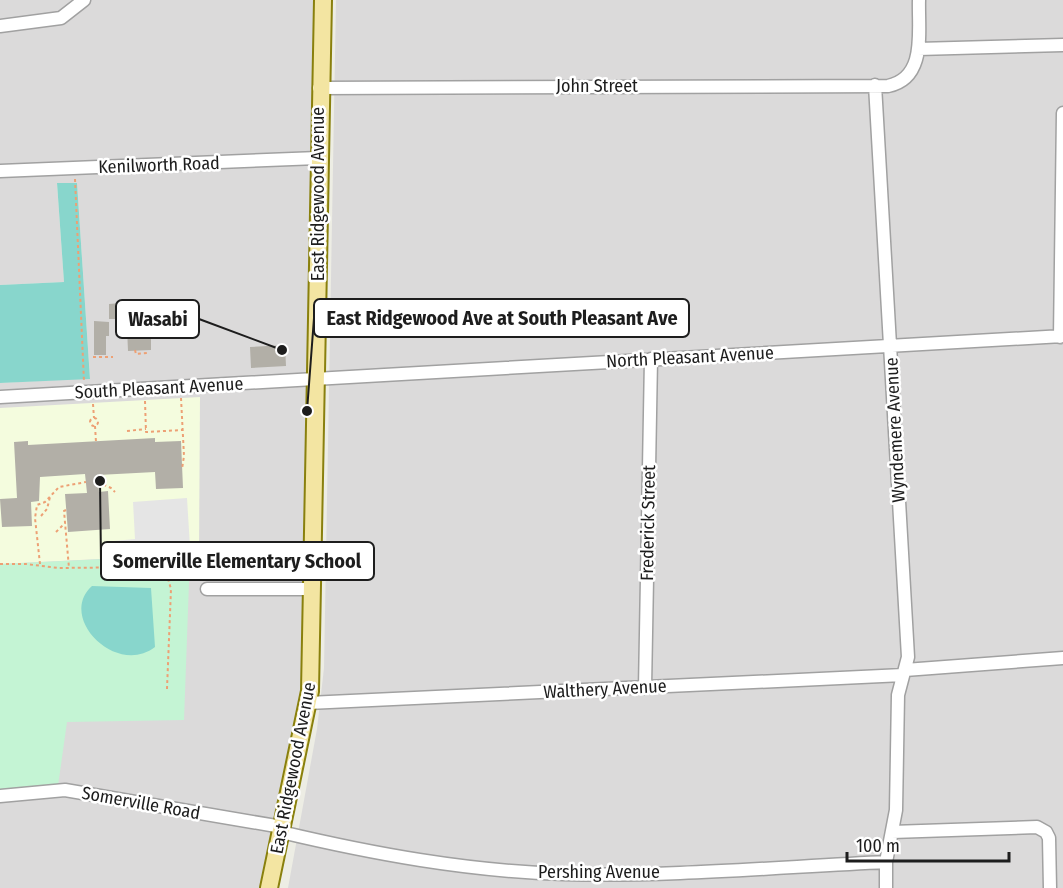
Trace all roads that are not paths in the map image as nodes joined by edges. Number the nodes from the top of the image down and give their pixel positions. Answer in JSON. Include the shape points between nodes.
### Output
{"nodes":[{"id":1,"x":84,"y":0,"type":"edge"},
{"id":2,"x":322,"y":0,"type":"edge"},
{"id":3,"x":918,"y":0,"type":"edge"},
{"id":4,"x":0,"y":26,"type":"edge"},
{"id":5,"x":1063,"y":45,"type":"edge"},
{"id":6,"x":918,"y":49,"type":"junction"},
{"id":7,"x":875,"y":85,"type":"junction"},
{"id":8,"x":319,"y":88,"type":"junction"},
{"id":9,"x":1063,"y":113,"type":"edge"},
{"id":10,"x":318,"y":158,"type":"junction"},
{"id":11,"x":0,"y":171,"type":"edge"},
{"id":12,"x":1061,"y":337,"type":"edge"},
{"id":13,"x":890,"y":346,"type":"junction"},
{"id":14,"x":651,"y":359,"type":"junction"},
{"id":15,"x":317,"y":379,"type":"junction"},
{"id":16,"x":0,"y":398,"type":"edge"},
{"id":17,"x":207,"y":589,"type":"dead end"},
{"id":18,"x":313,"y":590,"type":"junction"},
{"id":19,"x":1063,"y":658,"type":"edge"},
{"id":20,"x":904,"y":673,"type":"junction"},
{"id":21,"x":645,"y":688,"type":"junction"},
{"id":22,"x":308,"y":703,"type":"junction"},
{"id":23,"x":0,"y":796,"type":"edge"},
{"id":24,"x":281,"y":830,"type":"junction"},
{"id":25,"x":892,"y":832,"type":"junction"},
{"id":26,"x":886,"y":862,"type":"junction"},
{"id":27,"x":269,"y":888,"type":"edge"},
{"id":28,"x":886,"y":888,"type":"edge"},
{"id":29,"x":1050,"y":888,"type":"edge"}],
"edges":[{"from":1,"to":4,"type":"street","via":[[61,18]]},
{"from":2,"to":8,"type":"main road","name":"East Ridgewood Avenue"},
{"from":3,"to":6,"type":"street"},
{"from":5,"to":6,"type":"street"},
{"from":6,"to":7,"type":"street","via":[[916,63],[906,79],[888,86]]},
{"from":7,"to":8,"type":"street","name":"John Street"},
{"from":7,"to":13,"type":"street","name":"Wyndemere Avenue"},
{"from":8,"to":10,"type":"main road","name":"East Ridgewood Avenue"},
{"from":9,"to":12,"type":"street"},
{"from":10,"to":11,"type":"street","name":"Kenilworth Road"},
{"from":10,"to":15,"type":"main road","name":"East Ridgewood Avenue"},
{"from":12,"to":13,"type":"street","name":"North Pleasant Avenue"},
{"from":13,"to":14,"type":"street","name":"North Pleasant Avenue"},
{"from":13,"to":20,"type":"street","name":"Wyndemere Avenue","via":[[908,657]]},
{"from":14,"to":15,"type":"street","name":"North Pleasant Avenue"},
{"from":14,"to":21,"type":"street","name":"Frederick Street"},
{"from":15,"to":16,"type":"street","name":"South Pleasant Avenue"},
{"from":15,"to":18,"type":"main road","name":"East Ridgewood Avenue"},
{"from":17,"to":18,"type":"street"},
{"from":18,"to":22,"type":"main road","name":"East Ridgewood Avenue"},
{"from":19,"to":20,"type":"street","name":"Walthery Avenue"},
{"from":20,"to":21,"type":"street","name":"Walthery Avenue"},
{"from":20,"to":25,"type":"street","name":"Wyndemere Avenue","via":[[898,695],[896,810]]},
{"from":21,"to":22,"type":"street","name":"Walthery Avenue"},
{"from":22,"to":24,"type":"main road","name":"East Ridgewood Avenue"},
{"from":23,"to":24,"type":"street","name":"Somerville Road","via":[[65,790]]},
{"from":24,"to":26,"type":"street","name":"Pershing Avenue","via":[[412,860],[562,874]]},
{"from":24,"to":27,"type":"main road","name":"East Ridgewood Avenue"},
{"from":25,"to":26,"type":"street","name":"Wyndemere Avenue"},
{"from":25,"to":29,"type":"street","via":[[1037,827],[1046,832],[1051,848]]},
{"from":26,"to":28,"type":"street","name":"Wyndemere Avenue"}]}
